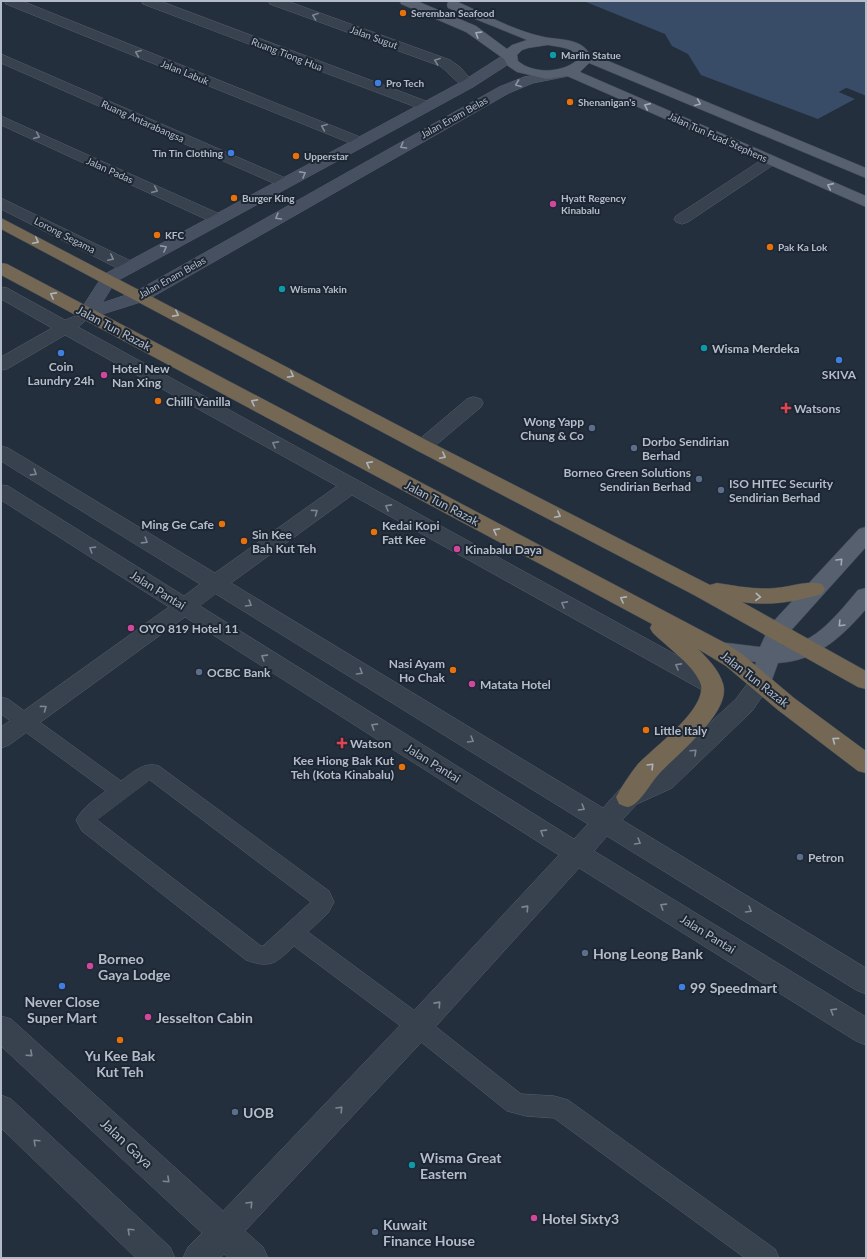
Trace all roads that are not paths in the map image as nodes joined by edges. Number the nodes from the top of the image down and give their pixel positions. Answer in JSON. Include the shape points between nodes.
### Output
{"nodes":[{"id":1,"x":11,"y":1,"type":"edge"},
{"id":2,"x":148,"y":1,"type":"edge"},
{"id":3,"x":275,"y":1,"type":"edge"},
{"id":4,"x":406,"y":1,"type":"edge"},
{"id":5,"x":443,"y":1,"type":"edge"},
{"id":6,"x":548,"y":41,"type":"junction"},
{"id":7,"x":585,"y":56,"type":"junction"},
{"id":8,"x":510,"y":57,"type":"junction"},
{"id":9,"x":1,"y":58,"type":"edge"},
{"id":10,"x":569,"y":72,"type":"junction"},
{"id":11,"x":468,"y":84,"type":"junction"},
{"id":12,"x":426,"y":106,"type":"junction"},
{"id":13,"x":1,"y":120,"type":"edge"},
{"id":14,"x":360,"y":142,"type":"junction"},
{"id":15,"x":771,"y":160,"type":"junction"},
{"id":16,"x":866,"y":173,"type":"edge"},
{"id":17,"x":285,"y":184,"type":"junction"},
{"id":18,"x":866,"y":202,"type":"edge"},
{"id":19,"x":1,"y":203,"type":"edge"},
{"id":20,"x":218,"y":219,"type":"junction"},
{"id":21,"x":682,"y":219,"type":"dead end"},
{"id":22,"x":1,"y":223,"type":"edge"},
{"id":23,"x":129,"y":267,"type":"junction"},
{"id":24,"x":1,"y":268,"type":"edge"},
{"id":25,"x":109,"y":279,"type":"junction"},
{"id":26,"x":1,"y":292,"type":"edge"},
{"id":27,"x":142,"y":296,"type":"junction"},
{"id":28,"x":87,"y":314,"type":"junction"},
{"id":29,"x":66,"y":327,"type":"junction"},
{"id":30,"x":1,"y":365,"type":"edge"},
{"id":31,"x":474,"y":404,"type":"dead end"},
{"id":32,"x":423,"y":446,"type":"junction"},
{"id":33,"x":1,"y":452,"type":"edge"},
{"id":34,"x":350,"y":486,"type":"junction"},
{"id":35,"x":1,"y":492,"type":"edge"},
{"id":36,"x":866,"y":534,"type":"edge"},
{"id":37,"x":216,"y":584,"type":"junction"},
{"id":38,"x":693,"y":585,"type":"junction"},
{"id":39,"x":814,"y":589,"type":"junction"},
{"id":40,"x":866,"y":595,"type":"edge"},
{"id":41,"x":184,"y":607,"type":"junction"},
{"id":42,"x":642,"y":610,"type":"junction"},
{"id":43,"x":778,"y":630,"type":"junction"},
{"id":44,"x":811,"y":648,"type":"junction"},
{"id":45,"x":719,"y":650,"type":"junction"},
{"id":46,"x":769,"y":657,"type":"junction"},
{"id":47,"x":866,"y":681,"type":"edge"},
{"id":48,"x":761,"y":682,"type":"junction"},
{"id":49,"x":712,"y":685,"type":"junction"},
{"id":50,"x":1,"y":704,"type":"edge"},
{"id":51,"x":25,"y":721,"type":"junction"},
{"id":52,"x":1,"y":739,"type":"edge"},
{"id":53,"x":866,"y":764,"type":"edge"},
{"id":54,"x":120,"y":791,"type":"junction"},
{"id":55,"x":628,"y":797,"type":"junction"},
{"id":56,"x":605,"y":822,"type":"junction"},
{"id":57,"x":576,"y":853,"type":"junction"},
{"id":58,"x":292,"y":932,"type":"junction"},
{"id":59,"x":866,"y":982,"type":"edge"},
{"id":60,"x":418,"y":1026,"type":"junction"},
{"id":61,"x":1,"y":1028,"type":"edge"},
{"id":62,"x":866,"y":1032,"type":"edge"},
{"id":63,"x":1,"y":1109,"type":"edge"},
{"id":64,"x":224,"y":1232,"type":"junction"},
{"id":65,"x":159,"y":1258,"type":"edge"},
{"id":66,"x":199,"y":1258,"type":"edge"},
{"id":67,"x":252,"y":1258,"type":"edge"},
{"id":68,"x":766,"y":1258,"type":"edge"}],
"edges":[{"from":14,"to":1,"type":"street","name":"Jalan Labuk","one_way":true},
{"from":2,"to":12,"type":"street","name":"Ruang Tiong Hua"},
{"from":11,"to":3,"type":"street","name":"Jalan Sugut","one_way":true,"via":[[445,63]]},
{"from":8,"to":4,"type":"main road","one_way":true,"via":[[471,29]]},
{"from":5,"to":6,"type":"main road","via":[[518,33]]},
{"from":6,"to":7,"type":"main road","name":"Jalan Tun Fuad Stephens","via":[[572,46]]},
{"from":6,"to":8,"type":"main road","via":[[517,47]]},
{"from":7,"to":10,"type":"main road","via":[[583,65]]},
{"from":7,"to":16,"type":"main road","name":"Jalan Tun Fuad Stephens","one_way":true},
{"from":8,"to":10,"type":"main road","via":[[516,67],[530,72],[547,75]]},
{"from":8,"to":11,"type":"street","name":"Jalan Enam Belas"},
{"from":9,"to":17,"type":"street","name":"Ruang Antarabangsa"},
{"from":15,"to":10,"type":"main road","name":"Jalan Tun Fuad Stephens","one_way":true},
{"from":10,"to":27,"type":"street","name":"Jalan Enam Belas","one_way":true,"via":[[529,80],[504,90]]},
{"from":11,"to":12,"type":"street","name":"Jalan Enam Belas"},
{"from":12,"to":14,"type":"street","name":"Jalan Enam Belas"},
{"from":13,"to":20,"type":"street","name":"Jalan Padas","one_way":true},
{"from":17,"to":14,"type":"street","name":"Jalan Enam Belas","one_way":true},
{"from":18,"to":15,"type":"main road","name":"Jalan Tun Fuad Stephens","one_way":true},
{"from":15,"to":21,"type":"street"},
{"from":17,"to":20,"type":"street","name":"Jalan Enam Belas"},
{"from":19,"to":23,"type":"street","name":"Lorong Segama","one_way":true},
{"from":23,"to":20,"type":"street","name":"Jalan Enam Belas","one_way":true},
{"from":22,"to":25,"type":"highway","one_way":true},
{"from":23,"to":25,"type":"street","name":"Jalan Enam Belas"},
{"from":28,"to":24,"type":"highway","name":"Jalan Tun Razak","one_way":true},
{"from":25,"to":27,"type":"highway"},
{"from":25,"to":28,"type":"street","name":"Jalan Enam Belas"},
{"from":26,"to":29,"type":"street"},
{"from":27,"to":28,"type":"street","name":"Jalan Enam Belas"},
{"from":27,"to":32,"type":"highway","one_way":true},
{"from":28,"to":29,"type":"street"},
{"from":42,"to":28,"type":"highway","name":"Jalan Tun Razak","one_way":true},
{"from":29,"to":30,"type":"street"},
{"from":34,"to":29,"type":"street","one_way":true},
{"from":31,"to":32,"type":"street"},
{"from":32,"to":38,"type":"highway","one_way":true},
{"from":33,"to":37,"type":"street","one_way":true},
{"from":37,"to":34,"type":"street","one_way":true},
{"from":49,"to":34,"type":"street","one_way":true},
{"from":41,"to":35,"type":"street","name":"Jalan Pantai","one_way":true},
{"from":39,"to":36,"type":"main road","one_way":true},
{"from":37,"to":41,"type":"street"},
{"from":37,"to":56,"type":"street","one_way":true},
{"from":38,"to":39,"type":"highway","one_way":true,"via":[[768,598]]},
{"from":38,"to":43,"type":"highway"},
{"from":39,"to":43,"type":"main road"},
{"from":40,"to":44,"type":"main road","one_way":true,"via":[[831,634]]},
{"from":51,"to":41,"type":"street","one_way":true},
{"from":57,"to":41,"type":"street","name":"Jalan Pantai","one_way":true},
{"from":42,"to":45,"type":"highway","name":"Jalan Tun Razak"},
{"from":42,"to":49,"type":"highway","via":[[694,660]]},
{"from":43,"to":44,"type":"highway"},
{"from":43,"to":46,"type":"main road"},
{"from":44,"to":46,"type":"main road","via":[[788,655]]},
{"from":44,"to":47,"type":"highway"},
{"from":45,"to":46,"type":"main road"},
{"from":45,"to":48,"type":"highway","name":"Jalan Tun Razak"},
{"from":46,"to":48,"type":"main road"},
{"from":53,"to":48,"type":"highway","name":"Jalan Tun Razak","one_way":true},
{"from":55,"to":48,"type":"street","one_way":true,"via":[[663,781],[744,705]]},
{"from":55,"to":49,"type":"highway","one_way":true,"via":[[646,772],[700,716],[713,694]]},
{"from":50,"to":51,"type":"lane"},
{"from":51,"to":52,"type":"street"},
{"from":51,"to":54,"type":"lane"},
{"from":54,"to":58,"type":"lane","via":[[146,773],[158,773],[321,897],[323,902],[320,906]]},
{"from":54,"to":58,"type":"lane","via":[[90,814],[86,820],[89,825],[254,953],[263,956],[271,953]]},
{"from":55,"to":56,"type":"street"},
{"from":56,"to":57,"type":"street"},
{"from":56,"to":59,"type":"street","one_way":true},
{"from":60,"to":57,"type":"street","one_way":true},
{"from":62,"to":57,"type":"street","name":"Jalan Pantai","one_way":true},
{"from":58,"to":60,"type":"lane"},
{"from":64,"to":60,"type":"street","one_way":true},
{"from":60,"to":68,"type":"lane","via":[[515,1103],[560,1108]]},
{"from":61,"to":64,"type":"street","name":"Jalan Gaya","one_way":true},
{"from":65,"to":63,"type":"street","one_way":true},
{"from":64,"to":66,"type":"street"},
{"from":64,"to":67,"type":"street","name":"Jalan Gaya"}]}
